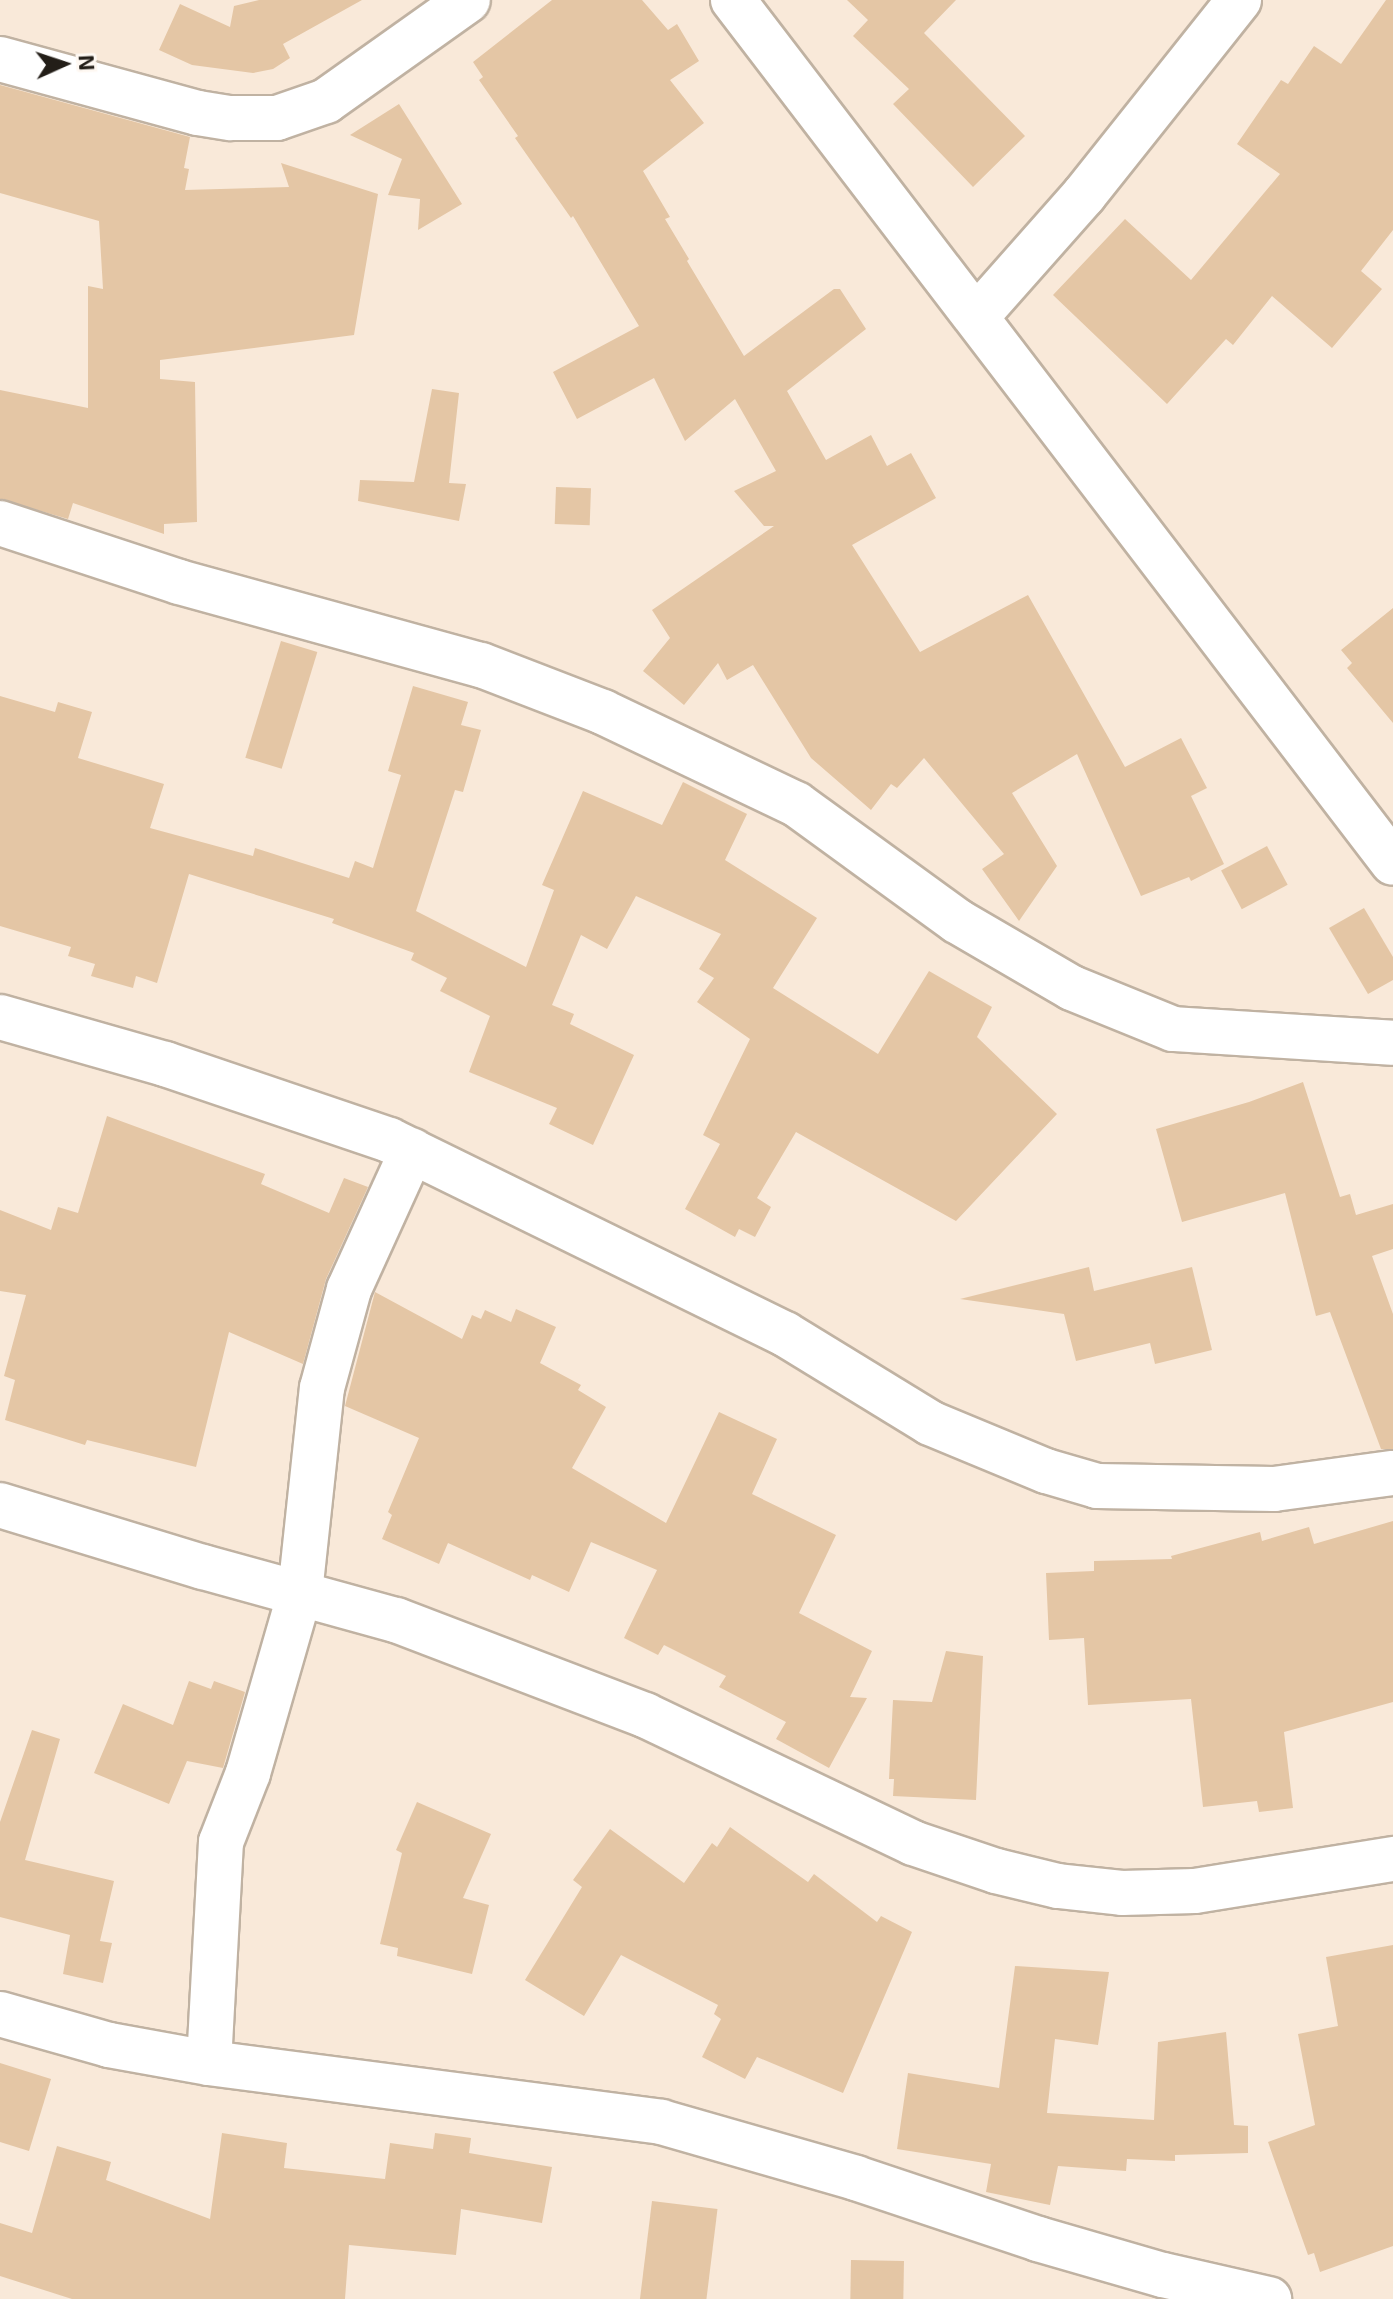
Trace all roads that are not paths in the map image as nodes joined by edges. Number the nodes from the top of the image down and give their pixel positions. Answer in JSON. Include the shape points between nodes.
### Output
{"nodes":[{"id":1,"x":468,"y":0,"type":"edge"},
{"id":2,"x":733,"y":0,"type":"edge"},
{"id":3,"x":1239,"y":0,"type":"edge"},
{"id":4,"x":0,"y":59,"type":"edge"},
{"id":5,"x":977,"y":316,"type":"junction"},
{"id":6,"x":0,"y":523,"type":"edge"},
{"id":7,"x":1393,"y":862,"type":"edge"},
{"id":8,"x":0,"y":1017,"type":"edge"},
{"id":9,"x":1393,"y":1043,"type":"edge"},
{"id":10,"x":412,"y":1151,"type":"junction"},
{"id":11,"x":1393,"y":1473,"type":"edge"},
{"id":12,"x":0,"y":1505,"type":"edge"},
{"id":13,"x":300,"y":1593,"type":"junction"},
{"id":14,"x":1393,"y":1859,"type":"edge"},
{"id":15,"x":0,"y":2014,"type":"edge"},
{"id":16,"x":209,"y":2063,"type":"junction"},
{"id":17,"x":1269,"y":2299,"type":"edge"}],
"edges":[{"from":1,"to":4,"type":"street","via":[[326,101],[277,118],[198,113]]},
{"from":2,"to":5,"type":"street"},
{"from":3,"to":5,"type":"street","via":[[1084,195]]},
{"from":5,"to":7,"type":"street"},
{"from":6,"to":9,"type":"street","via":[[179,582],[481,665],[603,712],[796,804],[957,921],[1072,988],[1173,1029]]},
{"from":8,"to":10,"type":"street","via":[[165,1064]]},
{"from":10,"to":11,"type":"street","via":[[785,1334],[930,1423],[1046,1471],[1097,1486],[1274,1489]]},
{"from":10,"to":13,"type":"street","via":[[349,1289],[322,1388]]},
{"from":12,"to":13,"type":"street"},
{"from":13,"to":14,"type":"street","via":[[396,1620],[645,1715],[913,1843],[996,1871],[1058,1886],[1122,1893],[1195,1891]]},
{"from":13,"to":16,"type":"street","via":[[248,1773],[221,1842]]},
{"from":15,"to":16,"type":"street","via":[[109,2045]]},
{"from":16,"to":17,"type":"street","via":[[661,2122],[856,2178],[1038,2239]]}]}
